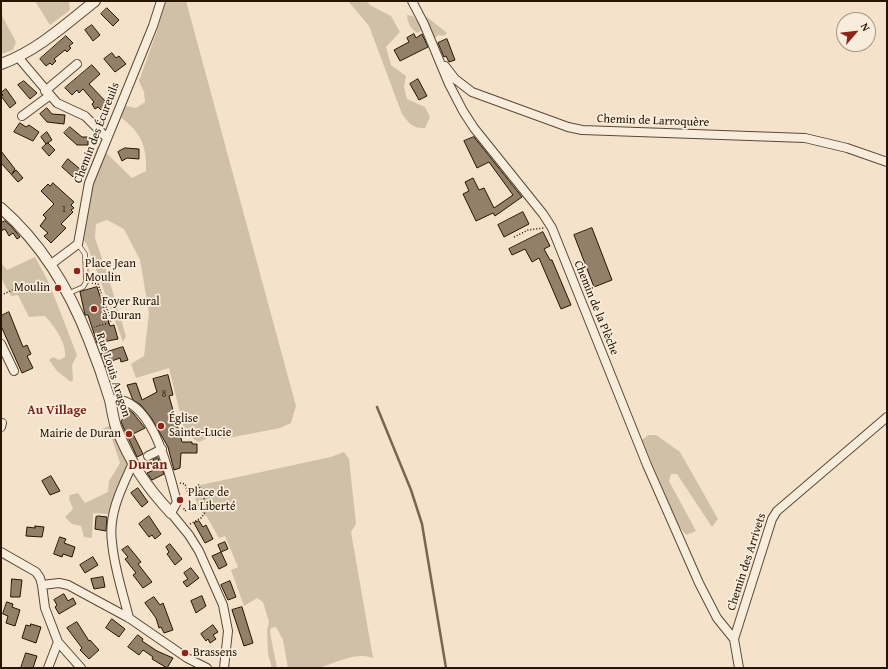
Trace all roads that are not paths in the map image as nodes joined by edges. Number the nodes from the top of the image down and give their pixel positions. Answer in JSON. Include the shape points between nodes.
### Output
{"nodes":[{"id":1,"x":95,"y":1,"type":"edge"},
{"id":2,"x":161,"y":1,"type":"edge"},
{"id":3,"x":412,"y":1,"type":"edge"},
{"id":4,"x":437,"y":56,"type":"junction"},
{"id":5,"x":18,"y":57,"type":"junction"},
{"id":6,"x":1,"y":64,"type":"edge"},
{"id":7,"x":77,"y":64,"type":"dead end"},
{"id":8,"x":47,"y":93,"type":"junction"},
{"id":9,"x":22,"y":116,"type":"dead end"},
{"id":10,"x":106,"y":138,"type":"junction"},
{"id":11,"x":887,"y":162,"type":"edge"},
{"id":12,"x":1,"y":208,"type":"edge"},
{"id":13,"x":78,"y":244,"type":"junction"},
{"id":14,"x":50,"y":265,"type":"junction"},
{"id":15,"x":67,"y":294,"type":"junction"},
{"id":16,"x":1,"y":344,"type":"edge"},
{"id":17,"x":14,"y":371,"type":"dead end"},
{"id":18,"x":110,"y":400,"type":"junction"},
{"id":19,"x":887,"y":417,"type":"edge"},
{"id":20,"x":162,"y":449,"type":"junction"},
{"id":21,"x":148,"y":456,"type":"dead end"},
{"id":22,"x":133,"y":463,"type":"junction"},
{"id":23,"x":171,"y":513,"type":"junction"},
{"id":24,"x":1,"y":552,"type":"edge"},
{"id":25,"x":42,"y":585,"type":"junction"},
{"id":26,"x":129,"y":618,"type":"junction"},
{"id":27,"x":734,"y":639,"type":"junction"},
{"id":28,"x":58,"y":642,"type":"junction"},
{"id":29,"x":48,"y":668,"type":"edge"},
{"id":30,"x":81,"y":668,"type":"edge"},
{"id":31,"x":207,"y":668,"type":"edge"},
{"id":32,"x":224,"y":668,"type":"edge"},
{"id":33,"x":739,"y":668,"type":"edge"}],
"edges":[{"from":1,"to":5,"type":"street","via":[[42,43]]},
{"from":2,"to":10,"type":"street","name":"Chemin des Écureuils"},
{"from":3,"to":4,"type":"street","name":"Chemin de la Plèche"},
{"from":4,"to":11,"type":"street","name":"Chemin de Larroquère","via":[[455,79],[472,92],[568,127],[582,130],[805,138],[847,148]]},
{"from":4,"to":27,"type":"street","name":"Chemin de la Plèche","via":[[463,111],[474,128],[552,228],[647,465],[699,583],[717,618]]},
{"from":5,"to":6,"type":"street"},
{"from":5,"to":8,"type":"street"},
{"from":7,"to":8,"type":"street"},
{"from":8,"to":9,"type":"street"},
{"from":8,"to":10,"type":"street","via":[[64,108],[85,116]]},
{"from":10,"to":13,"type":"street","name":"Chemin des Écureuils","via":[[89,183]]},
{"from":12,"to":14,"type":"street","name":"Rue Louis Aragon","via":[[27,234]]},
{"from":13,"to":14,"type":"street"},
{"from":13,"to":15,"type":"lane","via":[[85,254],[86,282],[83,287]]},
{"from":14,"to":15,"type":"street","name":"Rue Louis Aragon"},
{"from":15,"to":18,"type":"street","name":"Rue Louis Aragon","via":[[84,330]]},
{"from":16,"to":17,"type":"street"},
{"from":18,"to":20,"type":"street","via":[[123,400],[138,411],[147,421]]},
{"from":18,"to":22,"type":"street","name":"Rue Louis Aragon","via":[[116,426]]},
{"from":19,"to":27,"type":"street","name":"Chemin des Arrivets","via":[[777,511],[772,519]]},
{"from":20,"to":21,"type":"street"},
{"from":20,"to":23,"type":"street","via":[[177,502]]},
{"from":22,"to":23,"type":"street","name":"Rue Louis Aragon","via":[[149,490]]},
{"from":22,"to":26,"type":"street","via":[[120,491],[111,542]]},
{"from":23,"to":32,"type":"street","via":[[199,551],[223,605],[228,631]]},
{"from":24,"to":25,"type":"street","via":[[36,572]]},
{"from":25,"to":26,"type":"street","via":[[68,585]]},
{"from":25,"to":28,"type":"street","via":[[45,608]]},
{"from":26,"to":31,"type":"street","via":[[187,658]]},
{"from":27,"to":33,"type":"street","name":"Chemin des Arrivets"},
{"from":28,"to":29,"type":"street"},
{"from":28,"to":30,"type":"street"}]}
